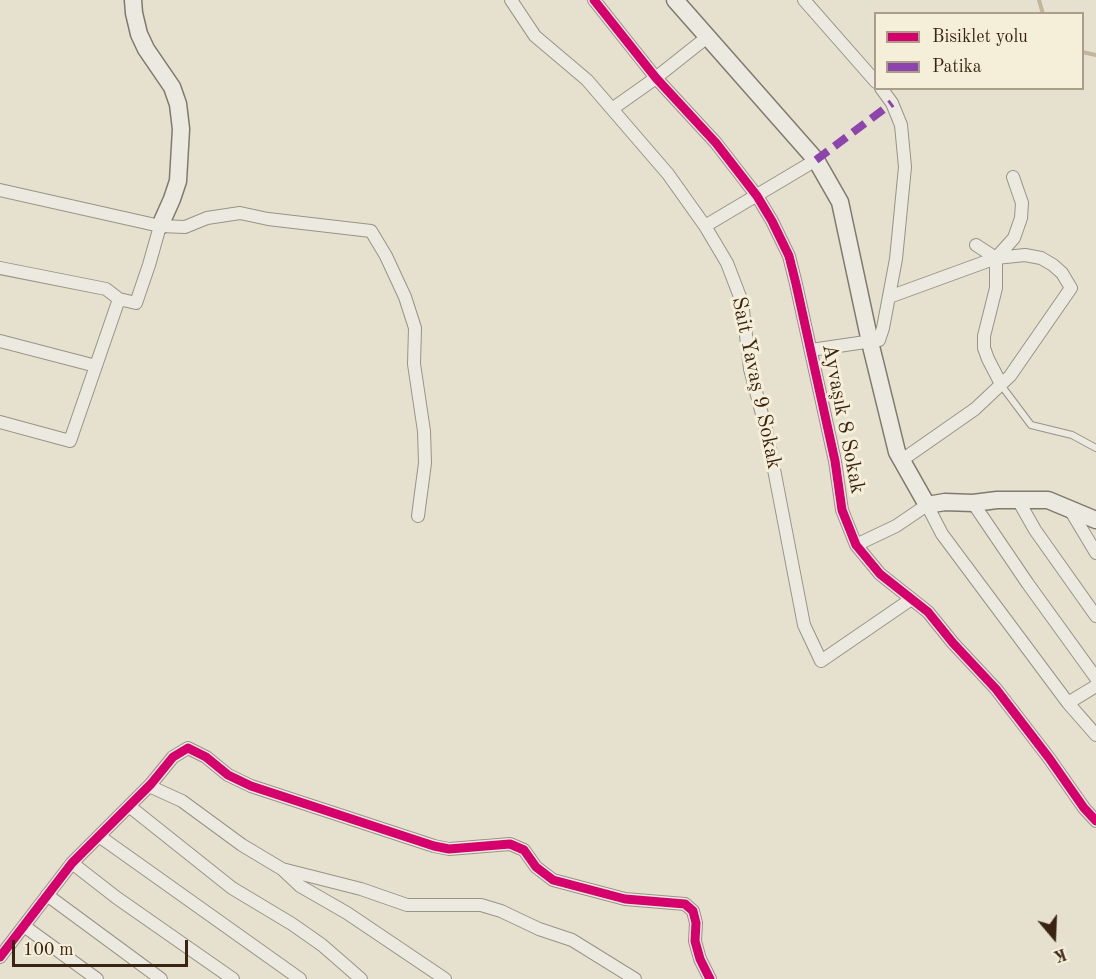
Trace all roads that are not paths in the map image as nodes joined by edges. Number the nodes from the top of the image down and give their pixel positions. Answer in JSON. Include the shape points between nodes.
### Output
{"nodes":[{"id":1,"x":133,"y":0,"type":"edge"},
{"id":2,"x":511,"y":0,"type":"edge"},
{"id":3,"x":594,"y":0,"type":"edge"},
{"id":4,"x":675,"y":0,"type":"edge"},
{"id":5,"x":804,"y":0,"type":"edge"},
{"id":6,"x":706,"y":38,"type":"junction"},
{"id":7,"x":656,"y":78,"type":"junction"},
{"id":8,"x":874,"y":80,"type":"edge"},
{"id":9,"x":882,"y":90,"type":"edge"},
{"id":10,"x":612,"y":109,"type":"junction"},
{"id":11,"x":816,"y":160,"type":"junction"},
{"id":12,"x":1013,"y":177,"type":"dead end"},
{"id":13,"x":0,"y":190,"type":"edge"},
{"id":14,"x":757,"y":196,"type":"junction"},
{"id":15,"x":160,"y":226,"type":"junction"},
{"id":16,"x":705,"y":226,"type":"junction"},
{"id":17,"x":976,"y":245,"type":"dead end"},
{"id":18,"x":996,"y":258,"type":"junction"},
{"id":19,"x":0,"y":268,"type":"edge"},
{"id":20,"x":889,"y":297,"type":"junction"},
{"id":21,"x":119,"y":299,"type":"junction"},
{"id":22,"x":0,"y":341,"type":"edge"},
{"id":23,"x":870,"y":342,"type":"junction"},
{"id":24,"x":812,"y":350,"type":"junction"},
{"id":25,"x":96,"y":366,"type":"junction"},
{"id":26,"x":1001,"y":384,"type":"junction"},
{"id":27,"x":0,"y":422,"type":"edge"},
{"id":28,"x":1096,"y":448,"type":"edge"},
{"id":29,"x":902,"y":460,"type":"junction"},
{"id":30,"x":1018,"y":500,"type":"junction"},
{"id":31,"x":973,"y":503,"type":"junction"},
{"id":32,"x":927,"y":505,"type":"junction"},
{"id":33,"x":1068,"y":507,"type":"junction"},
{"id":34,"x":418,"y":516,"type":"dead end"},
{"id":35,"x":1096,"y":520,"type":"edge"},
{"id":36,"x":856,"y":545,"type":"junction"},
{"id":37,"x":1096,"y":554,"type":"edge"},
{"id":38,"x":910,"y":600,"type":"junction"},
{"id":39,"x":1096,"y":616,"type":"edge"},
{"id":40,"x":1096,"y":678,"type":"edge"},
{"id":41,"x":1096,"y":686,"type":"edge"},
{"id":42,"x":1068,"y":703,"type":"junction"},
{"id":43,"x":1096,"y":735,"type":"edge"},
{"id":44,"x":149,"y":786,"type":"junction"},
{"id":45,"x":129,"y":806,"type":"junction"},
{"id":46,"x":1096,"y":821,"type":"edge"},
{"id":47,"x":99,"y":836,"type":"junction"},
{"id":48,"x":72,"y":863,"type":"junction"},
{"id":49,"x":282,"y":869,"type":"junction"},
{"id":50,"x":47,"y":895,"type":"junction"},
{"id":51,"x":24,"y":926,"type":"junction"},
{"id":52,"x":0,"y":957,"type":"edge"},
{"id":53,"x":617,"y":976,"type":"edge"},
{"id":54,"x":97,"y":979,"type":"edge"},
{"id":55,"x":161,"y":979,"type":"edge"},
{"id":56,"x":233,"y":979,"type":"edge"},
{"id":57,"x":300,"y":979,"type":"edge"},
{"id":58,"x":361,"y":979,"type":"edge"},
{"id":59,"x":445,"y":979,"type":"edge"},
{"id":60,"x":636,"y":979,"type":"edge"},
{"id":61,"x":710,"y":979,"type":"edge"}],
"edges":[{"from":1,"to":15,"type":"street","via":[[139,34],[172,87],[181,129],[178,181]]},
{"from":2,"to":10,"type":"street","name":"Sait Yavaş 9 Sokak","via":[[535,36],[587,80]]},
{"from":3,"to":7,"type":"street","name":"Ayvaşık 8 Sokak"},
{"from":4,"to":6,"type":"street"},
{"from":5,"to":8,"type":"street"},
{"from":6,"to":7,"type":"street"},
{"from":6,"to":11,"type":"street"},
{"from":7,"to":10,"type":"street"},
{"from":7,"to":14,"type":"street","name":"Ayvaşık 8 Sokak","via":[[716,143]]},
{"from":9,"to":20,"type":"street","via":[[901,125],[905,167]]},
{"from":10,"to":16,"type":"street","name":"Sait Yavaş 9 Sokak","via":[[668,174]]},
{"from":11,"to":14,"type":"street"},
{"from":11,"to":23,"type":"street","via":[[840,202]]},
{"from":12,"to":18,"type":"street","via":[[1022,203],[1019,228]]},
{"from":13,"to":15,"type":"street"},
{"from":14,"to":16,"type":"street"},
{"from":14,"to":24,"type":"street","name":"Ayvaşık 8 Sokak","via":[[789,256]]},
{"from":15,"to":21,"type":"street","via":[[136,303]]},
{"from":15,"to":34,"type":"street","via":[[185,227],[240,213],[371,231],[405,297],[414,328],[425,463]]},
{"from":16,"to":38,"type":"street","name":"Sait Yavaş 9 Sokak","via":[[727,262],[742,302],[750,369],[767,433],[804,625],[821,661]]},
{"from":17,"to":18,"type":"street"},
{"from":18,"to":20,"type":"street"},
{"from":18,"to":26,"type":"street","via":[[996,288],[984,348]]},
{"from":18,"to":26,"type":"street","via":[[1041,258],[1062,273],[1071,288],[1030,350]]},
{"from":19,"to":21,"type":"street","via":[[106,289]]},
{"from":20,"to":23,"type":"street","via":[[879,340]]},
{"from":21,"to":25,"type":"street"},
{"from":22,"to":25,"type":"street"},
{"from":23,"to":24,"type":"street"},
{"from":23,"to":29,"type":"street"},
{"from":24,"to":36,"type":"street","name":"Ayvaşık 8 Sokak","via":[[842,510]]},
{"from":25,"to":27,"type":"street","via":[[70,441]]},
{"from":26,"to":28,"type":"lane","via":[[1031,425],[1072,435]]},
{"from":26,"to":29,"type":"street","via":[[975,409]]},
{"from":29,"to":32,"type":"street"},
{"from":30,"to":31,"type":"street"},
{"from":30,"to":33,"type":"street","via":[[1048,500]]},
{"from":30,"to":39,"type":"street"},
{"from":31,"to":32,"type":"street"},
{"from":31,"to":40,"type":"street"},
{"from":32,"to":36,"type":"street","via":[[896,526]]},
{"from":32,"to":42,"type":"street","via":[[942,534]]},
{"from":33,"to":35,"type":"street"},
{"from":33,"to":37,"type":"street"},
{"from":36,"to":38,"type":"street","name":"Ayvaşık 8 Sokak"},
{"from":38,"to":46,"type":"street","name":"Ayvaşık 8 Sokak","via":[[928,612],[996,689]]},
{"from":41,"to":42,"type":"street"},
{"from":42,"to":43,"type":"street"},
{"from":44,"to":45,"type":"street"},
{"from":44,"to":49,"type":"street","via":[[182,801]]},
{"from":44,"to":61,"type":"street","via":[[173,756],[188,748],[251,786],[434,846],[449,849],[510,844],[524,850],[536,867],[554,880],[625,899],[685,904],[693,911],[695,941]]},
{"from":45,"to":47,"type":"street"},
{"from":45,"to":58,"type":"street","via":[[232,888],[322,945]]},
{"from":47,"to":48,"type":"street"},
{"from":47,"to":57,"type":"street"},
{"from":48,"to":50,"type":"street"},
{"from":48,"to":56,"type":"street"},
{"from":49,"to":53,"type":"street","via":[[407,905],[481,906],[501,911],[539,930],[572,940]]},
{"from":49,"to":59,"type":"street","via":[[300,886]]},
{"from":50,"to":51,"type":"street"},
{"from":50,"to":55,"type":"street"},
{"from":51,"to":52,"type":"street"},
{"from":51,"to":54,"type":"street"},
{"from":53,"to":60,"type":"street"}]}
